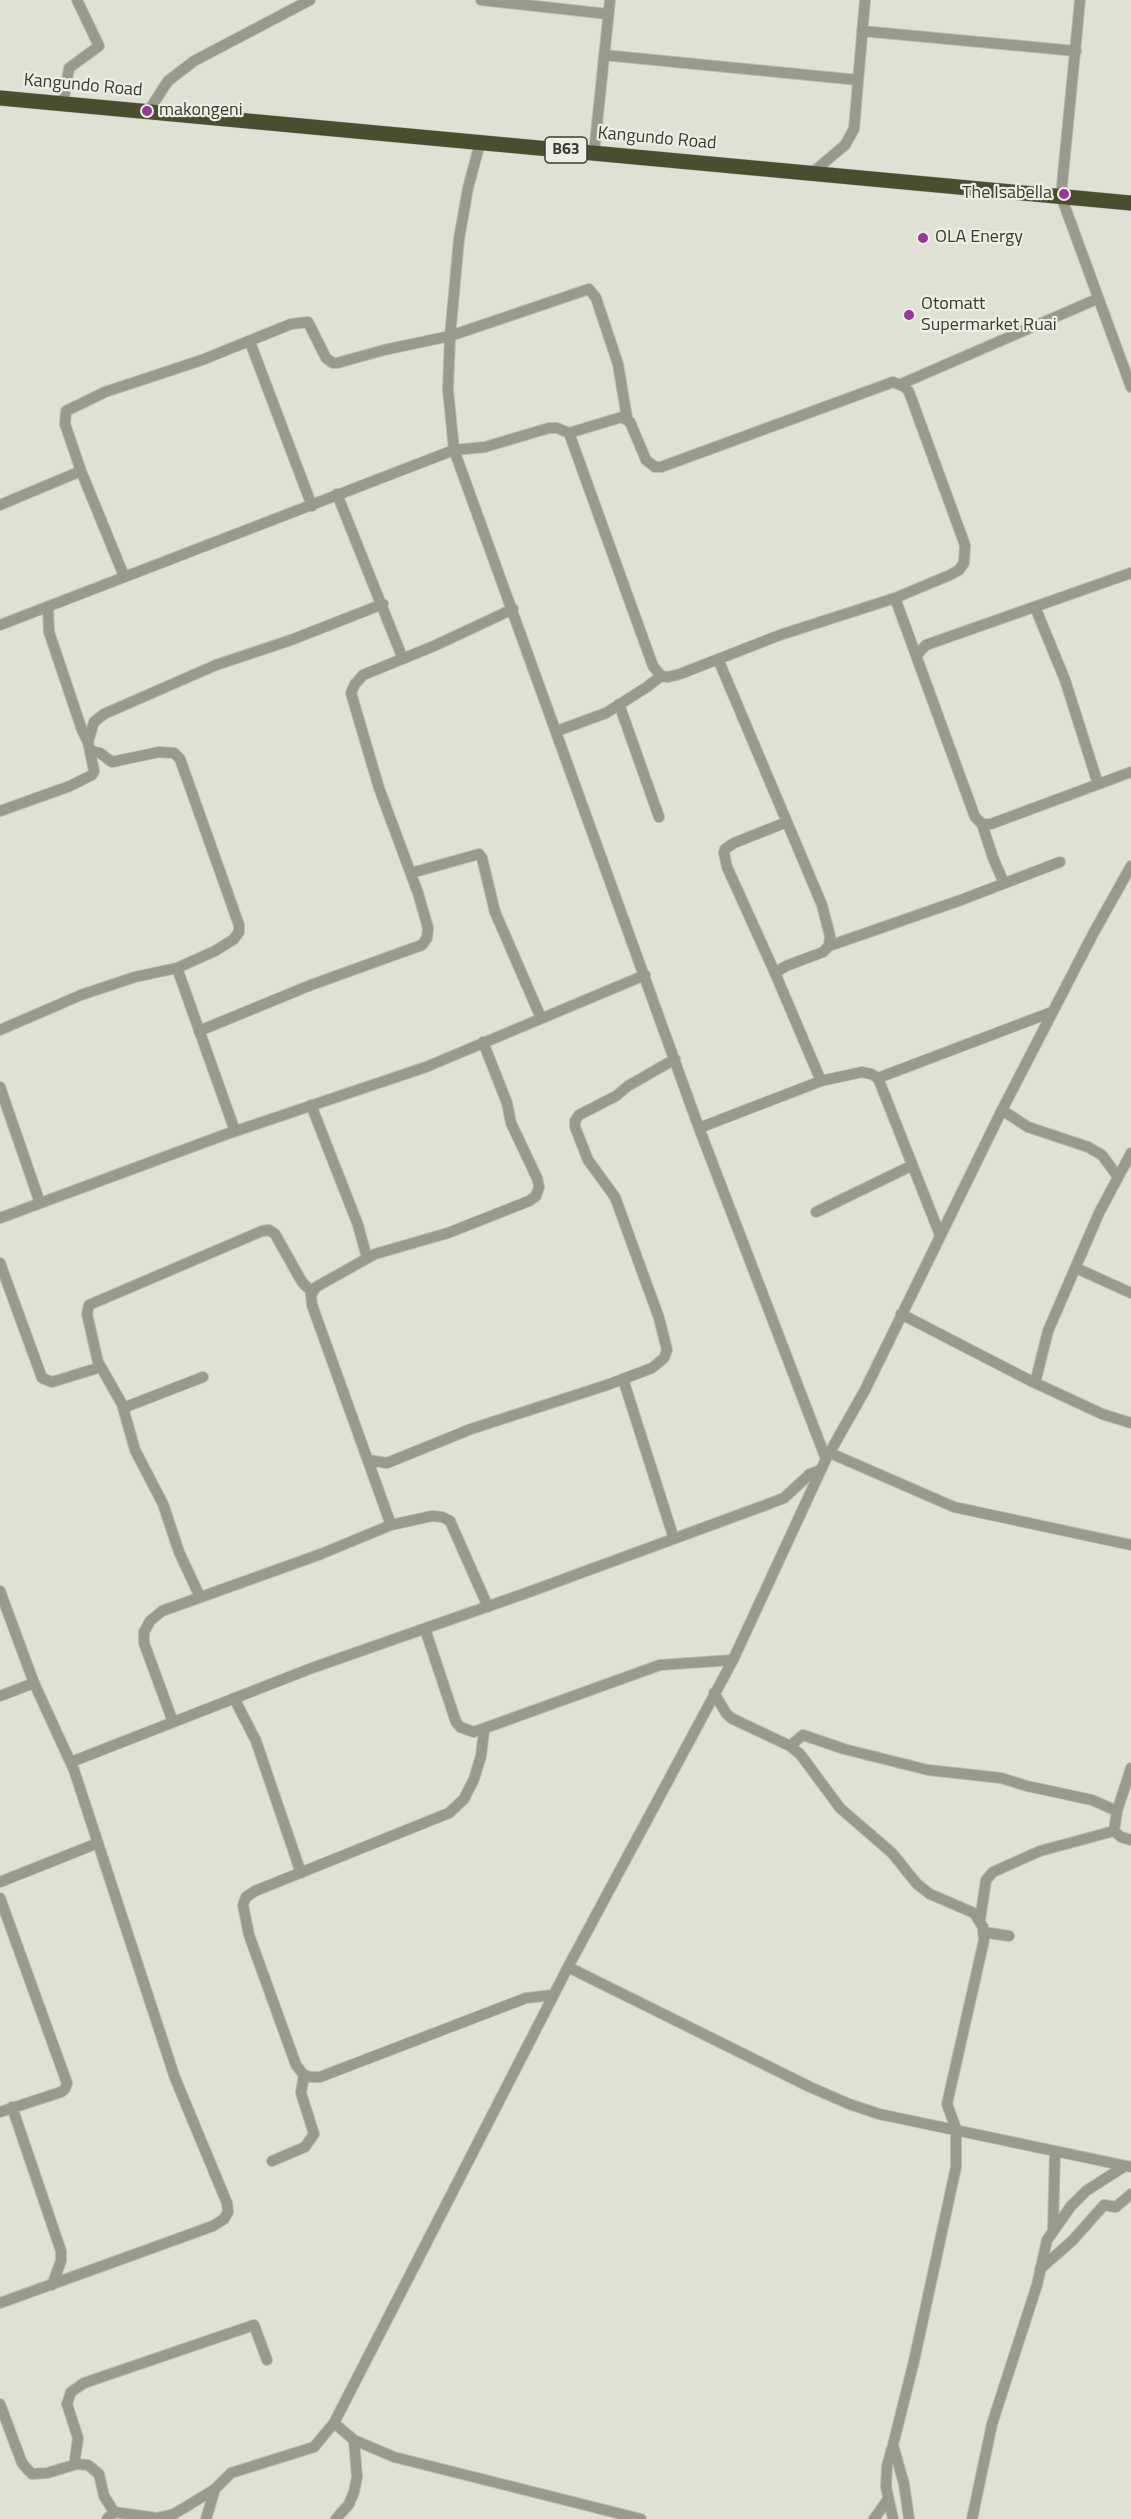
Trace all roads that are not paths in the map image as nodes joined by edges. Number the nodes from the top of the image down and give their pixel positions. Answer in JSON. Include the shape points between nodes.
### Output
{"nodes":[{"id":1,"x":76,"y":0,"type":"edge"},
{"id":2,"x":310,"y":0,"type":"edge"},
{"id":3,"x":480,"y":0,"type":"edge"},
{"id":4,"x":610,"y":0,"type":"edge"},
{"id":5,"x":865,"y":0,"type":"edge"},
{"id":6,"x":1080,"y":0,"type":"edge"},
{"id":7,"x":609,"y":14,"type":"junction"},
{"id":8,"x":862,"y":31,"type":"junction"},
{"id":9,"x":1076,"y":51,"type":"junction"},
{"id":10,"x":604,"y":55,"type":"junction"},
{"id":11,"x":858,"y":80,"type":"junction"},
{"id":12,"x":0,"y":98,"type":"edge"},
{"id":13,"x":63,"y":104,"type":"junction"},
{"id":14,"x":148,"y":112,"type":"junction"},
{"id":15,"x":480,"y":143,"type":"junction"},
{"id":16,"x":594,"y":153,"type":"junction"},
{"id":17,"x":812,"y":173,"type":"junction"},
{"id":18,"x":1061,"y":196,"type":"junction"},
{"id":19,"x":1131,"y":203,"type":"edge"},
{"id":20,"x":1097,"y":299,"type":"junction"},
{"id":21,"x":450,"y":336,"type":"junction"},
{"id":22,"x":250,"y":342,"type":"junction"},
{"id":23,"x":901,"y":384,"type":"junction"},
{"id":24,"x":1131,"y":387,"type":"edge"},
{"id":25,"x":627,"y":418,"type":"junction"},
{"id":26,"x":569,"y":433,"type":"junction"},
{"id":27,"x":454,"y":450,"type":"junction"},
{"id":28,"x":81,"y":471,"type":"junction"},
{"id":29,"x":337,"y":494,"type":"junction"},
{"id":30,"x":0,"y":505,"type":"edge"},
{"id":31,"x":312,"y":506,"type":"junction"},
{"id":32,"x":1131,"y":573,"type":"edge"},
{"id":33,"x":124,"y":576,"type":"junction"},
{"id":34,"x":895,"y":598,"type":"junction"},
{"id":35,"x":383,"y":604,"type":"junction"},
{"id":36,"x":48,"y":607,"type":"junction"},
{"id":37,"x":1035,"y":607,"type":"junction"},
{"id":38,"x":513,"y":609,"type":"junction"},
{"id":39,"x":0,"y":625,"type":"edge"},
{"id":40,"x":910,"y":639,"type":"junction"},
{"id":41,"x":926,"y":645,"type":"junction"},
{"id":42,"x":916,"y":656,"type":"junction"},
{"id":43,"x":404,"y":658,"type":"junction"},
{"id":44,"x":718,"y":659,"type":"junction"},
{"id":45,"x":661,"y":676,"type":"junction"},
{"id":46,"x":620,"y":704,"type":"junction"},
{"id":47,"x":557,"y":731,"type":"junction"},
{"id":48,"x":90,"y":746,"type":"junction"},
{"id":49,"x":1131,"y":772,"type":"edge"},
{"id":50,"x":1098,"y":784,"type":"junction"},
{"id":51,"x":0,"y":811,"type":"edge"},
{"id":52,"x":659,"y":817,"type":"dead end"},
{"id":53,"x":787,"y":822,"type":"junction"},
{"id":54,"x":982,"y":824,"type":"junction"},
{"id":55,"x":1060,"y":862,"type":"dead end"},
{"id":56,"x":1131,"y":866,"type":"edge"},
{"id":57,"x":411,"y":873,"type":"junction"},
{"id":58,"x":1004,"y":883,"type":"junction"},
{"id":59,"x":829,"y":946,"type":"junction"},
{"id":60,"x":177,"y":968,"type":"junction"},
{"id":61,"x":775,"y":973,"type":"junction"},
{"id":62,"x":645,"y":975,"type":"junction"},
{"id":63,"x":1052,"y":1012,"type":"junction"},
{"id":64,"x":541,"y":1018,"type":"junction"},
{"id":65,"x":0,"y":1030,"type":"edge"},
{"id":66,"x":199,"y":1031,"type":"junction"},
{"id":67,"x":483,"y":1042,"type":"junction"},
{"id":68,"x":675,"y":1059,"type":"junction"},
{"id":69,"x":878,"y":1078,"type":"junction"},
{"id":70,"x":821,"y":1081,"type":"junction"},
{"id":71,"x":0,"y":1087,"type":"edge"},
{"id":72,"x":311,"y":1105,"type":"junction"},
{"id":73,"x":1002,"y":1110,"type":"junction"},
{"id":74,"x":699,"y":1128,"type":"junction"},
{"id":75,"x":235,"y":1131,"type":"junction"},
{"id":76,"x":1131,"y":1153,"type":"edge"},
{"id":77,"x":911,"y":1166,"type":"junction"},
{"id":78,"x":1118,"y":1177,"type":"junction"},
{"id":79,"x":40,"y":1203,"type":"junction"},
{"id":80,"x":816,"y":1212,"type":"dead end"},
{"id":81,"x":0,"y":1218,"type":"edge"},
{"id":82,"x":940,"y":1235,"type":"junction"},
{"id":83,"x":367,"y":1258,"type":"junction"},
{"id":84,"x":0,"y":1263,"type":"edge"},
{"id":85,"x":1076,"y":1268,"type":"junction"},
{"id":86,"x":312,"y":1292,"type":"junction"},
{"id":87,"x":1131,"y":1293,"type":"edge"},
{"id":88,"x":901,"y":1314,"type":"junction"},
{"id":89,"x":101,"y":1367,"type":"junction"},
{"id":90,"x":202,"y":1377,"type":"dead end"},
{"id":91,"x":623,"y":1379,"type":"junction"},
{"id":92,"x":1035,"y":1383,"type":"junction"},
{"id":93,"x":123,"y":1408,"type":"junction"},
{"id":94,"x":1131,"y":1423,"type":"edge"},
{"id":95,"x":828,"y":1456,"type":"junction"},
{"id":96,"x":368,"y":1460,"type":"junction"},
{"id":97,"x":387,"y":1463,"type":"junction"},
{"id":98,"x":821,"y":1470,"type":"junction"},
{"id":99,"x":378,"y":1488,"type":"junction"},
{"id":100,"x":391,"y":1525,"type":"junction"},
{"id":101,"x":674,"y":1539,"type":"junction"},
{"id":102,"x":1131,"y":1545,"type":"edge"},
{"id":103,"x":0,"y":1592,"type":"edge"},
{"id":104,"x":200,"y":1597,"type":"junction"},
{"id":105,"x":488,"y":1606,"type":"junction"},
{"id":106,"x":425,"y":1629,"type":"junction"},
{"id":107,"x":733,"y":1660,"type":"junction"},
{"id":108,"x":34,"y":1683,"type":"junction"},
{"id":109,"x":714,"y":1693,"type":"junction"},
{"id":110,"x":0,"y":1696,"type":"edge"},
{"id":111,"x":234,"y":1698,"type":"junction"},
{"id":112,"x":173,"y":1722,"type":"junction"},
{"id":113,"x":484,"y":1731,"type":"junction"},
{"id":114,"x":790,"y":1746,"type":"junction"},
{"id":115,"x":71,"y":1762,"type":"junction"},
{"id":116,"x":1131,"y":1768,"type":"edge"},
{"id":117,"x":1117,"y":1811,"type":"junction"},
{"id":118,"x":1114,"y":1831,"type":"junction"},
{"id":119,"x":1131,"y":1840,"type":"edge"},
{"id":120,"x":98,"y":1843,"type":"junction"},
{"id":121,"x":301,"y":1873,"type":"junction"},
{"id":122,"x":0,"y":1882,"type":"edge"},
{"id":123,"x":0,"y":1898,"type":"edge"},
{"id":124,"x":980,"y":1920,"type":"junction"},
{"id":125,"x":983,"y":1932,"type":"junction"},
{"id":126,"x":1009,"y":1936,"type":"dead end"},
{"id":127,"x":568,"y":1967,"type":"junction"},
{"id":128,"x":554,"y":1995,"type":"junction"},
{"id":129,"x":304,"y":2075,"type":"junction"},
{"id":130,"x":12,"y":2108,"type":"junction"},
{"id":131,"x":0,"y":2112,"type":"edge"},
{"id":132,"x":956,"y":2129,"type":"junction"},
{"id":133,"x":1055,"y":2151,"type":"junction"},
{"id":134,"x":272,"y":2161,"type":"dead end"},
{"id":135,"x":1128,"y":2167,"type":"edge"},
{"id":136,"x":1131,"y":2194,"type":"edge"},
{"id":137,"x":1053,"y":2231,"type":"junction"},
{"id":138,"x":1040,"y":2269,"type":"junction"},
{"id":139,"x":52,"y":2285,"type":"junction"},
{"id":140,"x":0,"y":2303,"type":"edge"},
{"id":141,"x":267,"y":2360,"type":"dead end"},
{"id":142,"x":0,"y":2404,"type":"edge"},
{"id":143,"x":334,"y":2423,"type":"junction"},
{"id":144,"x":354,"y":2439,"type":"junction"},
{"id":145,"x":892,"y":2445,"type":"junction"},
{"id":146,"x":77,"y":2464,"type":"junction"},
{"id":147,"x":215,"y":2488,"type":"junction"},
{"id":148,"x":888,"y":2499,"type":"junction"},
{"id":149,"x":111,"y":2516,"type":"edge"},
{"id":150,"x":172,"y":2517,"type":"edge"},
{"id":151,"x":206,"y":2519,"type":"edge"},
{"id":152,"x":336,"y":2519,"type":"edge"},
{"id":153,"x":641,"y":2519,"type":"edge"},
{"id":154,"x":874,"y":2519,"type":"edge"},
{"id":155,"x":893,"y":2519,"type":"edge"},
{"id":156,"x":909,"y":2519,"type":"edge"},
{"id":157,"x":972,"y":2519,"type":"edge"}],
"edges":[{"from":1,"to":13,"type":"street","via":[[99,46],[69,68]]},
{"from":2,"to":14,"type":"street","via":[[194,61],[168,81]]},
{"from":3,"to":7,"type":"street"},
{"from":4,"to":7,"type":"street"},
{"from":5,"to":8,"type":"street"},
{"from":6,"to":9,"type":"street"},
{"from":7,"to":10,"type":"street"},
{"from":8,"to":9,"type":"street"},
{"from":8,"to":11,"type":"street"},
{"from":9,"to":18,"type":"street"},
{"from":10,"to":11,"type":"street"},
{"from":10,"to":16,"type":"street"},
{"from":11,"to":17,"type":"street","via":[[851,138]]},
{"from":12,"to":13,"type":"highway","name":"Kangundo Road","number":"B63"},
{"from":13,"to":14,"type":"highway","name":"Kangundo Road","number":"B63"},
{"from":14,"to":15,"type":"highway","name":"Kangundo Road","number":"B63"},
{"from":15,"to":16,"type":"highway","name":"Kangundo Road","number":"B63"},
{"from":15,"to":21,"type":"street","via":[[459,239]]},
{"from":16,"to":17,"type":"highway","name":"Kangundo Road","number":"B63"},
{"from":17,"to":18,"type":"highway","name":"Kangundo Road","number":"B63"},
{"from":18,"to":19,"type":"highway","name":"Kangundo Road","number":"B63"},
{"from":18,"to":20,"type":"street"},
{"from":20,"to":23,"type":"street"},
{"from":20,"to":24,"type":"street"},
{"from":21,"to":22,"type":"street","via":[[333,363],[326,358],[308,322],[291,324]]},
{"from":21,"to":25,"type":"street","via":[[590,289],[618,364]]},
{"from":21,"to":27,"type":"street","via":[[448,390]]},
{"from":22,"to":28,"type":"street","via":[[131,383],[66,411],[65,424]]},
{"from":22,"to":31,"type":"street"},
{"from":23,"to":25,"type":"street","via":[[881,385],[661,467],[646,460]]},
{"from":23,"to":34,"type":"street","via":[[909,392],[966,555],[959,570]]},
{"from":25,"to":26,"type":"street"},
{"from":26,"to":27,"type":"street","via":[[553,427],[485,447]]},
{"from":26,"to":45,"type":"street","via":[[653,666]]},
{"from":27,"to":29,"type":"street"},
{"from":27,"to":38,"type":"street"},
{"from":28,"to":30,"type":"street"},
{"from":28,"to":33,"type":"street"},
{"from":29,"to":31,"type":"street"},
{"from":29,"to":35,"type":"street"},
{"from":31,"to":33,"type":"street"},
{"from":32,"to":37,"type":"street"},
{"from":33,"to":36,"type":"street"},
{"from":34,"to":40,"type":"street"},
{"from":34,"to":44,"type":"street"},
{"from":35,"to":43,"type":"street"},
{"from":35,"to":48,"type":"street","via":[[216,665],[104,714],[94,722]]},
{"from":36,"to":39,"type":"street"},
{"from":36,"to":48,"type":"street","via":[[50,632]]},
{"from":37,"to":41,"type":"street"},
{"from":37,"to":50,"type":"street","via":[[1065,681]]},
{"from":38,"to":43,"type":"street"},
{"from":38,"to":47,"type":"street"},
{"from":40,"to":41,"type":"street"},
{"from":40,"to":42,"type":"street"},
{"from":41,"to":42,"type":"street"},
{"from":42,"to":54,"type":"street","via":[[975,817]]},
{"from":43,"to":57,"type":"street","via":[[363,675],[351,693],[379,788]]},
{"from":44,"to":45,"type":"street","via":[[680,674]]},
{"from":44,"to":53,"type":"street"},
{"from":45,"to":46,"type":"street"},
{"from":46,"to":47,"type":"street"},
{"from":46,"to":52,"type":"street"},
{"from":47,"to":62,"type":"street"},
{"from":48,"to":51,"type":"street","via":[[92,776]]},
{"from":48,"to":60,"type":"street","via":[[112,762],[174,753],[186,773],[239,932],[215,951]]},
{"from":49,"to":50,"type":"street"},
{"from":50,"to":54,"type":"street"},
{"from":53,"to":59,"type":"street","via":[[822,905]]},
{"from":53,"to":61,"type":"street","via":[[734,843],[724,853]]},
{"from":54,"to":58,"type":"street"},
{"from":55,"to":58,"type":"street"},
{"from":56,"to":63,"type":"street"},
{"from":57,"to":64,"type":"street","via":[[479,854],[495,912]]},
{"from":57,"to":66,"type":"street","via":[[428,928],[422,945]]},
{"from":58,"to":59,"type":"street"},
{"from":59,"to":61,"type":"street"},
{"from":60,"to":65,"type":"street","via":[[135,976]]},
{"from":60,"to":66,"type":"street"},
{"from":61,"to":70,"type":"street"},
{"from":62,"to":64,"type":"street"},
{"from":62,"to":68,"type":"street"},
{"from":63,"to":69,"type":"street"},
{"from":63,"to":73,"type":"street"},
{"from":64,"to":67,"type":"street"},
{"from":66,"to":75,"type":"street"},
{"from":67,"to":72,"type":"street","via":[[402,1076]]},
{"from":67,"to":83,"type":"street","via":[[511,1123],[537,1178],[536,1196],[459,1229]]},
{"from":68,"to":74,"type":"street"},
{"from":68,"to":91,"type":"street","via":[[575,1121],[588,1160],[615,1197],[667,1350],[652,1368]]},
{"from":69,"to":70,"type":"street","via":[[862,1072]]},
{"from":69,"to":77,"type":"street"},
{"from":70,"to":74,"type":"street"},
{"from":71,"to":79,"type":"street"},
{"from":72,"to":75,"type":"street"},
{"from":72,"to":83,"type":"street"},
{"from":73,"to":78,"type":"street","via":[[1028,1127],[1102,1155]]},
{"from":73,"to":82,"type":"street"},
{"from":74,"to":95,"type":"street"},
{"from":75,"to":79,"type":"street"},
{"from":76,"to":78,"type":"street"},
{"from":77,"to":80,"type":"street"},
{"from":77,"to":82,"type":"street"},
{"from":78,"to":85,"type":"street"},
{"from":79,"to":81,"type":"street"},
{"from":82,"to":88,"type":"street"},
{"from":83,"to":86,"type":"street"},
{"from":84,"to":89,"type":"street","via":[[42,1378],[52,1382]]},
{"from":85,"to":87,"type":"street"},
{"from":85,"to":92,"type":"street","via":[[1048,1331]]},
{"from":86,"to":89,"type":"street","via":[[302,1282],[275,1234],[262,1231],[89,1305],[87,1314]]},
{"from":86,"to":96,"type":"street","via":[[312,1305]]},
{"from":88,"to":92,"type":"street"},
{"from":88,"to":95,"type":"street"},
{"from":89,"to":93,"type":"street"},
{"from":90,"to":93,"type":"street"},
{"from":91,"to":97,"type":"street","via":[[471,1429]]},
{"from":91,"to":101,"type":"street"},
{"from":92,"to":94,"type":"street"},
{"from":93,"to":104,"type":"street","via":[[135,1450],[163,1504]]},
{"from":95,"to":98,"type":"street"},
{"from":95,"to":102,"type":"street","via":[[954,1507]]},
{"from":96,"to":97,"type":"street"},
{"from":96,"to":99,"type":"street"},
{"from":97,"to":99,"type":"street"},
{"from":98,"to":101,"type":"street","via":[[810,1474],[784,1498]]},
{"from":98,"to":107,"type":"street"},
{"from":99,"to":100,"type":"street"},
{"from":100,"to":104,"type":"street"},
{"from":100,"to":105,"type":"street","via":[[432,1516],[450,1521]]},
{"from":101,"to":105,"type":"street"},
{"from":103,"to":108,"type":"street"},
{"from":104,"to":112,"type":"street","via":[[162,1611],[144,1632],[144,1643]]},
{"from":105,"to":106,"type":"street"},
{"from":106,"to":111,"type":"street"},
{"from":106,"to":113,"type":"street","via":[[456,1722],[466,1731]]},
{"from":107,"to":109,"type":"street"},
{"from":107,"to":113,"type":"street","via":[[660,1665]]},
{"from":108,"to":110,"type":"street"},
{"from":108,"to":115,"type":"street"},
{"from":109,"to":114,"type":"street","via":[[731,1718]]},
{"from":109,"to":127,"type":"street"},
{"from":111,"to":112,"type":"street"},
{"from":111,"to":121,"type":"street","via":[[256,1741]]},
{"from":112,"to":115,"type":"street"},
{"from":113,"to":121,"type":"street","via":[[474,1779],[464,1799],[448,1813]]},
{"from":114,"to":117,"type":"street","via":[[803,1735],[928,1770],[1001,1778],[1092,1800]]},
{"from":114,"to":124,"type":"street","via":[[840,1808],[892,1853],[917,1884],[930,1894],[974,1913]]},
{"from":115,"to":120,"type":"street"},
{"from":116,"to":117,"type":"street"},
{"from":117,"to":118,"type":"street"},
{"from":118,"to":119,"type":"street"},
{"from":118,"to":124,"type":"street","via":[[1040,1851],[993,1872],[986,1880]]},
{"from":120,"to":122,"type":"street"},
{"from":120,"to":139,"type":"street","via":[[176,2078],[228,2212],[213,2226]]},
{"from":121,"to":129,"type":"street","via":[[255,1891],[243,1905],[249,1935],[296,2065]]},
{"from":123,"to":130,"type":"street","via":[[67,2083],[61,2092]]},
{"from":124,"to":125,"type":"street"},
{"from":125,"to":126,"type":"street"},
{"from":125,"to":132,"type":"street","via":[[948,2096]]},
{"from":127,"to":128,"type":"street"},
{"from":127,"to":132,"type":"street","via":[[849,2104]]},
{"from":128,"to":129,"type":"street","via":[[526,1998],[320,2077]]},
{"from":128,"to":143,"type":"street"},
{"from":129,"to":134,"type":"street","via":[[301,2093],[314,2133],[305,2146]]},
{"from":130,"to":131,"type":"street"},
{"from":130,"to":139,"type":"street","via":[[61,2251]]},
{"from":132,"to":133,"type":"street"},
{"from":132,"to":145,"type":"street","via":[[956,2167]]},
{"from":133,"to":135,"type":"street"},
{"from":133,"to":137,"type":"street"},
{"from":135,"to":137,"type":"street","via":[[1086,2192]]},
{"from":136,"to":138,"type":"street","via":[[1116,2207],[1104,2205]]},
{"from":137,"to":138,"type":"street"},
{"from":138,"to":157,"type":"street","via":[[992,2424]]},
{"from":139,"to":140,"type":"street"},
{"from":141,"to":146,"type":"street","via":[[254,2325],[84,2383],[71,2392],[67,2404],[78,2438]]},
{"from":142,"to":146,"type":"street","via":[[22,2463],[32,2474]]},
{"from":143,"to":144,"type":"street"},
{"from":143,"to":147,"type":"street","via":[[314,2446],[245,2467],[231,2473]]},
{"from":144,"to":152,"type":"street","via":[[354,2492]]},
{"from":144,"to":153,"type":"street","via":[[394,2457]]},
{"from":145,"to":148,"type":"street","via":[[887,2466]]},
{"from":145,"to":156,"type":"street"},
{"from":146,"to":149,"type":"street","via":[[88,2465],[99,2474]]},
{"from":147,"to":150,"type":"street"},
{"from":147,"to":151,"type":"street"},
{"from":148,"to":154,"type":"street"},
{"from":148,"to":155,"type":"street"},
{"from":149,"to":150,"type":"street","via":[[135,2513]]}]}
